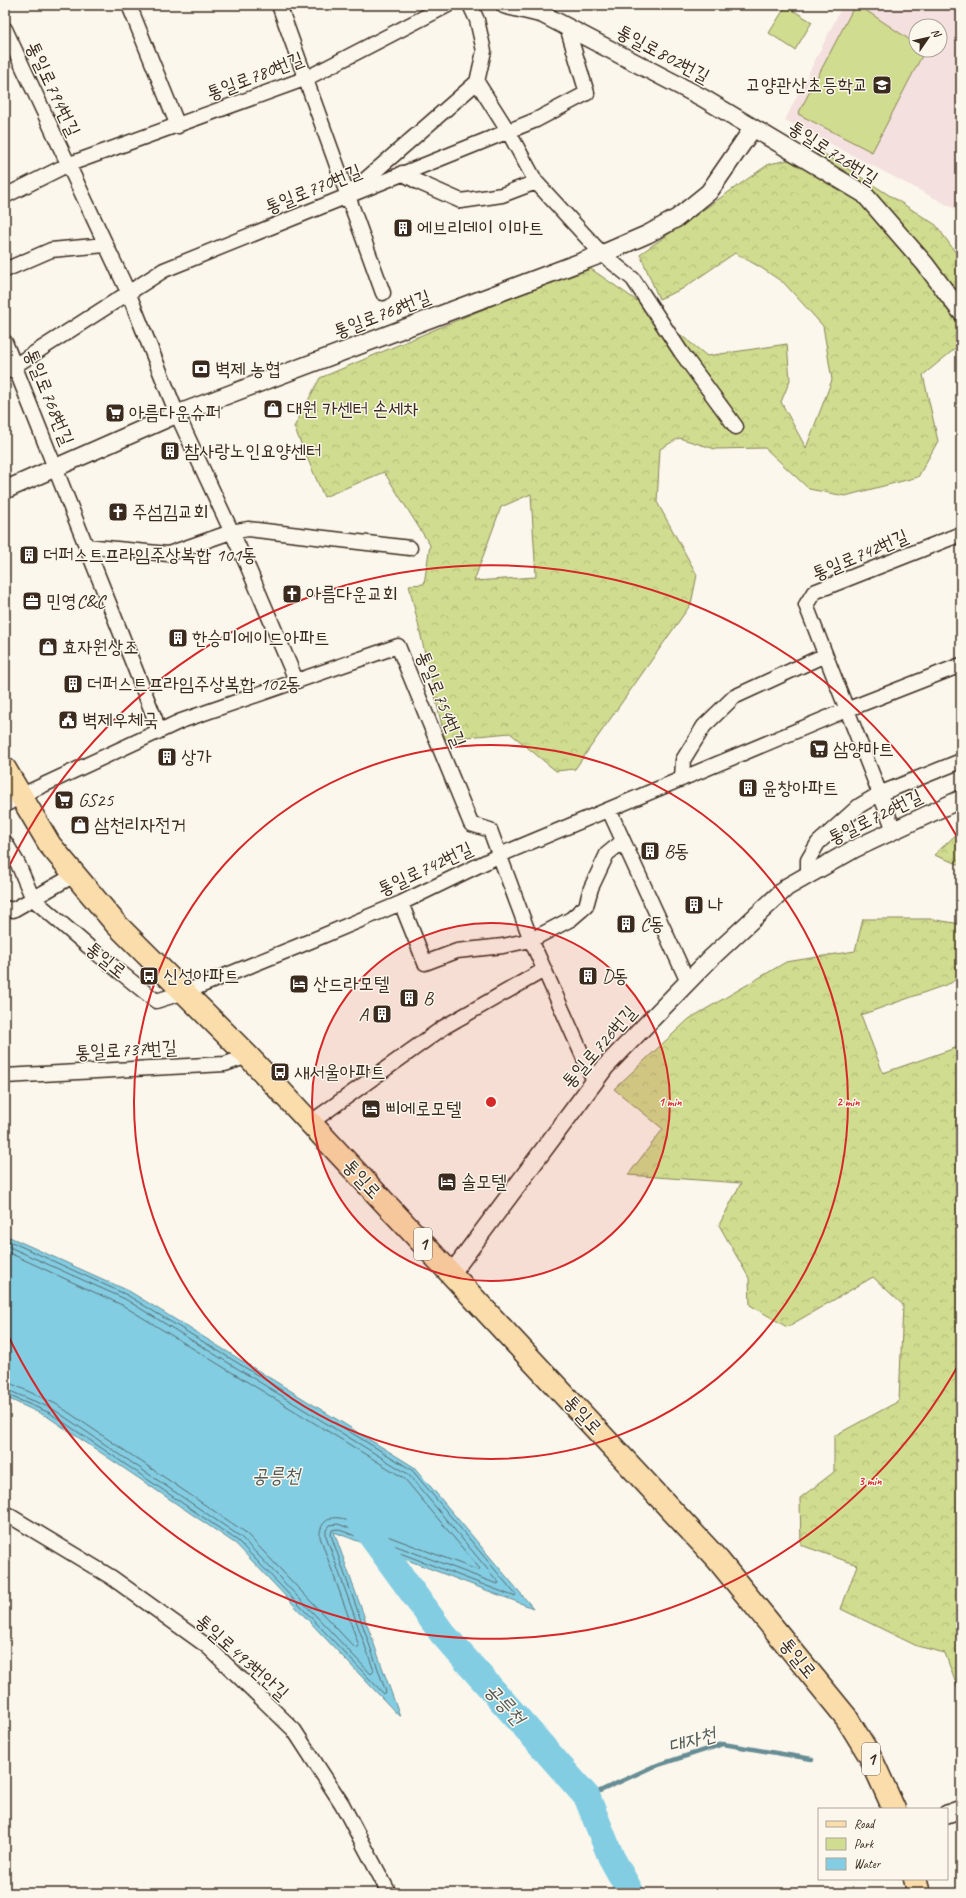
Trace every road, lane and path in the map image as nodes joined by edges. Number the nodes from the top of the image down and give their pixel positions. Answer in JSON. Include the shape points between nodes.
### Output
{"nodes":[{"id":1,"x":129,"y":5,"type":"edge"},
{"id":2,"x":279,"y":5,"type":"edge"},
{"id":3,"x":448,"y":5,"type":"edge"},
{"id":4,"x":470,"y":5,"type":"edge"},
{"id":5,"x":505,"y":5,"type":"edge"},
{"id":6,"x":567,"y":27,"type":"junction"},
{"id":7,"x":5,"y":29,"type":"edge"},
{"id":8,"x":8,"y":44,"type":"edge"},
{"id":9,"x":307,"y":78,"type":"junction"},
{"id":10,"x":477,"y":82,"type":"junction"},
{"id":11,"x":178,"y":126,"type":"junction"},
{"id":12,"x":753,"y":128,"type":"junction"},
{"id":13,"x":508,"y":131,"type":"junction"},
{"id":14,"x":67,"y":165,"type":"junction"},
{"id":15,"x":402,"y":173,"type":"junction"},
{"id":16,"x":536,"y":182,"type":"junction"},
{"id":17,"x":347,"y":195,"type":"junction"},
{"id":18,"x":5,"y":196,"type":"edge"},
{"id":19,"x":105,"y":245,"type":"junction"},
{"id":20,"x":602,"y":254,"type":"junction"},
{"id":21,"x":5,"y":270,"type":"edge"},
{"id":22,"x":128,"y":292,"type":"junction"},
{"id":23,"x":383,"y":292,"type":"dead end"},
{"id":24,"x":961,"y":312,"type":"edge"},
{"id":25,"x":5,"y":342,"type":"edge"},
{"id":26,"x":10,"y":369,"type":"edge"},
{"id":27,"x":177,"y":414,"type":"junction"},
{"id":28,"x":736,"y":427,"type":"dead end"},
{"id":29,"x":55,"y":468,"type":"junction"},
{"id":30,"x":5,"y":490,"type":"edge"},
{"id":31,"x":231,"y":532,"type":"junction"},
{"id":32,"x":961,"y":534,"type":"edge"},
{"id":33,"x":86,"y":546,"type":"junction"},
{"id":34,"x":410,"y":548,"type":"dead end"},
{"id":35,"x":825,"y":655,"type":"junction"},
{"id":36,"x":961,"y":665,"type":"edge"},
{"id":37,"x":296,"y":680,"type":"junction"},
{"id":38,"x":846,"y":710,"type":"junction"},
{"id":39,"x":158,"y":732,"type":"junction"},
{"id":40,"x":961,"y":761,"type":"edge"},
{"id":41,"x":5,"y":769,"type":"edge"},
{"id":42,"x":682,"y":779,"type":"junction"},
{"id":43,"x":879,"y":794,"type":"junction"},
{"id":44,"x":961,"y":799,"type":"edge"},
{"id":45,"x":13,"y":800,"type":"edge"},
{"id":46,"x":609,"y":810,"type":"junction"},
{"id":47,"x":894,"y":830,"type":"junction"},
{"id":48,"x":623,"y":841,"type":"junction"},
{"id":49,"x":5,"y":842,"type":"edge"},
{"id":50,"x":500,"y":855,"type":"junction"},
{"id":51,"x":76,"y":874,"type":"junction"},
{"id":52,"x":808,"y":875,"type":"junction"},
{"id":53,"x":33,"y":899,"type":"junction"},
{"id":54,"x":401,"y":903,"type":"junction"},
{"id":55,"x":5,"y":908,"type":"edge"},
{"id":56,"x":531,"y":940,"type":"junction"},
{"id":57,"x":544,"y":970,"type":"junction"},
{"id":58,"x":688,"y":982,"type":"junction"},
{"id":59,"x":185,"y":992,"type":"junction"},
{"id":60,"x":248,"y":1056,"type":"junction"},
{"id":61,"x":5,"y":1076,"type":"edge"},
{"id":62,"x":594,"y":1081,"type":"junction"},
{"id":63,"x":310,"y":1123,"type":"junction"},
{"id":64,"x":451,"y":1274,"type":"junction"},
{"id":65,"x":5,"y":1513,"type":"edge"},
{"id":66,"x":893,"y":1806,"type":"edge"},
{"id":67,"x":961,"y":1809,"type":"edge"},
{"id":68,"x":948,"y":1814,"type":"edge"},
{"id":69,"x":915,"y":1880,"type":"edge"},
{"id":70,"x":389,"y":1893,"type":"edge"},
{"id":71,"x":919,"y":1893,"type":"edge"}],
"edges":[{"from":1,"to":11,"type":"street"},
{"from":2,"to":9,"type":"street"},
{"from":3,"to":9,"type":"street","name":"통일로780번길"},
{"from":4,"to":10,"type":"street","via":[[477,20],[484,51]]},
{"from":5,"to":6,"type":"street","name":"통일로802번길","via":[[542,14]]},
{"from":6,"to":12,"type":"street","name":"통일로802번길","via":[[703,98]]},
{"from":6,"to":13,"type":"street","name":"통일로770번길","via":[[587,93],[536,120]]},
{"from":7,"to":8,"type":"street","name":"통일로794번길"},
{"from":8,"to":14,"type":"street","name":"통일로794번길"},
{"from":9,"to":11,"type":"street","name":"통일로780번길"},
{"from":9,"to":17,"type":"street"},
{"from":10,"to":13,"type":"street"},
{"from":10,"to":17,"type":"street"},
{"from":11,"to":14,"type":"street","name":"통일로780번길"},
{"from":12,"to":20,"type":"street","name":"통일로768번길","via":[[709,192],[677,218]]},
{"from":12,"to":24,"type":"street","name":"통일로726번길","via":[[864,194],[925,264]]},
{"from":13,"to":15,"type":"street","name":"통일로770번길"},
{"from":13,"to":16,"type":"street"},
{"from":14,"to":18,"type":"street","name":"통일로780번길"},
{"from":14,"to":19,"type":"street"},
{"from":15,"to":16,"type":"street","via":[[461,201],[502,194]]},
{"from":15,"to":17,"type":"street","name":"통일로770번길"},
{"from":16,"to":20,"type":"street"},
{"from":17,"to":22,"type":"street","name":"통일로770번길","via":[[164,270]]},
{"from":17,"to":23,"type":"street"},
{"from":19,"to":21,"type":"street","via":[[51,250]]},
{"from":19,"to":22,"type":"street"},
{"from":20,"to":27,"type":"street","name":"통일로768번길"},
{"from":20,"to":28,"type":"street","via":[[633,279],[681,352]]},
{"from":22,"to":26,"type":"street","name":"통일로770번길"},
{"from":22,"to":27,"type":"street"},
{"from":25,"to":26,"type":"street","name":"통일로768번길"},
{"from":26,"to":29,"type":"street","name":"통일로768번길"},
{"from":27,"to":29,"type":"street","name":"통일로768번길"},
{"from":27,"to":31,"type":"street"},
{"from":29,"to":30,"type":"street","name":"통일로768번길"},
{"from":29,"to":33,"type":"street","name":"통일로768번길"},
{"from":31,"to":33,"type":"street","via":[[168,554]]},
{"from":31,"to":34,"type":"street","via":[[248,529]]},
{"from":31,"to":37,"type":"street"},
{"from":32,"to":35,"type":"street","name":"통일로742번길","via":[[814,592],[806,605]]},
{"from":33,"to":39,"type":"street","name":"통일로768번길"},
{"from":35,"to":38,"type":"street","name":"통일로742번길"},
{"from":35,"to":42,"type":"street","via":[[734,697],[704,726],[697,737],[683,760]]},
{"from":36,"to":38,"type":"street","name":"통일로742번길"},
{"from":37,"to":39,"type":"street","name":"통일로754번길","via":[[181,721]]},
{"from":37,"to":50,"type":"street","name":"통일로754번길","via":[[398,646],[471,824],[490,830]]},
{"from":38,"to":42,"type":"street","name":"통일로742번길"},
{"from":38,"to":43,"type":"street"},
{"from":39,"to":45,"type":"street","name":"통일로754번길"},
{"from":40,"to":43,"type":"street","name":"통일로726번길"},
{"from":41,"to":45,"type":"main road","name":"통일로","number":"1"},
{"from":42,"to":46,"type":"street","name":"통일로742번길"},
{"from":43,"to":47,"type":"street"},
{"from":43,"to":52,"type":"street","name":"통일로726번길","via":[[859,806],[818,843],[808,860]]},
{"from":44,"to":47,"type":"street","name":"통일로726번길"},
{"from":45,"to":51,"type":"main road","name":"통일로","number":"1"},
{"from":46,"to":48,"type":"street"},
{"from":46,"to":50,"type":"street","name":"통일로742번길"},
{"from":47,"to":52,"type":"street","name":"통일로726번길"},
{"from":48,"to":56,"type":"street","via":[[607,854],[591,888],[586,906],[571,920]]},
{"from":48,"to":58,"type":"street"},
{"from":49,"to":53,"type":"street","name":"통일로"},
{"from":50,"to":54,"type":"street","name":"통일로742번길"},
{"from":50,"to":56,"type":"street"},
{"from":51,"to":53,"type":"street"},
{"from":51,"to":59,"type":"main road","name":"통일로","number":"1","via":[[116,924]]},
{"from":52,"to":58,"type":"street","name":"통일로726번길","via":[[787,887]]},
{"from":53,"to":55,"type":"street","via":[[13,910]]},
{"from":53,"to":59,"type":"street","name":"통일로","via":[[156,1001]]},
{"from":54,"to":56,"type":"street","via":[[425,962],[457,951]]},
{"from":54,"to":59,"type":"street","name":"통일로742번길"},
{"from":56,"to":57,"type":"street"},
{"from":57,"to":62,"type":"street"},
{"from":57,"to":63,"type":"street","via":[[444,1027]]},
{"from":58,"to":62,"type":"street","name":"통일로726번길"},
{"from":59,"to":60,"type":"main road","name":"통일로","number":"1"},
{"from":60,"to":61,"type":"street","name":"통일로737번길","via":[[225,1064]]},
{"from":60,"to":63,"type":"main road","name":"통일로","number":"1"},
{"from":62,"to":64,"type":"street","name":"통일로726번길"},
{"from":63,"to":64,"type":"main road","name":"통일로","number":"1"},
{"from":64,"to":66,"type":"main road","name":"통일로","number":"1","via":[[718,1560],[846,1717],[870,1756]]},
{"from":65,"to":70,"type":"street","name":"통일로493번안길","via":[[111,1577],[207,1646],[294,1730],[342,1804]]},
{"from":67,"to":68,"type":"street"},
{"from":69,"to":71,"type":"main road"}]}
